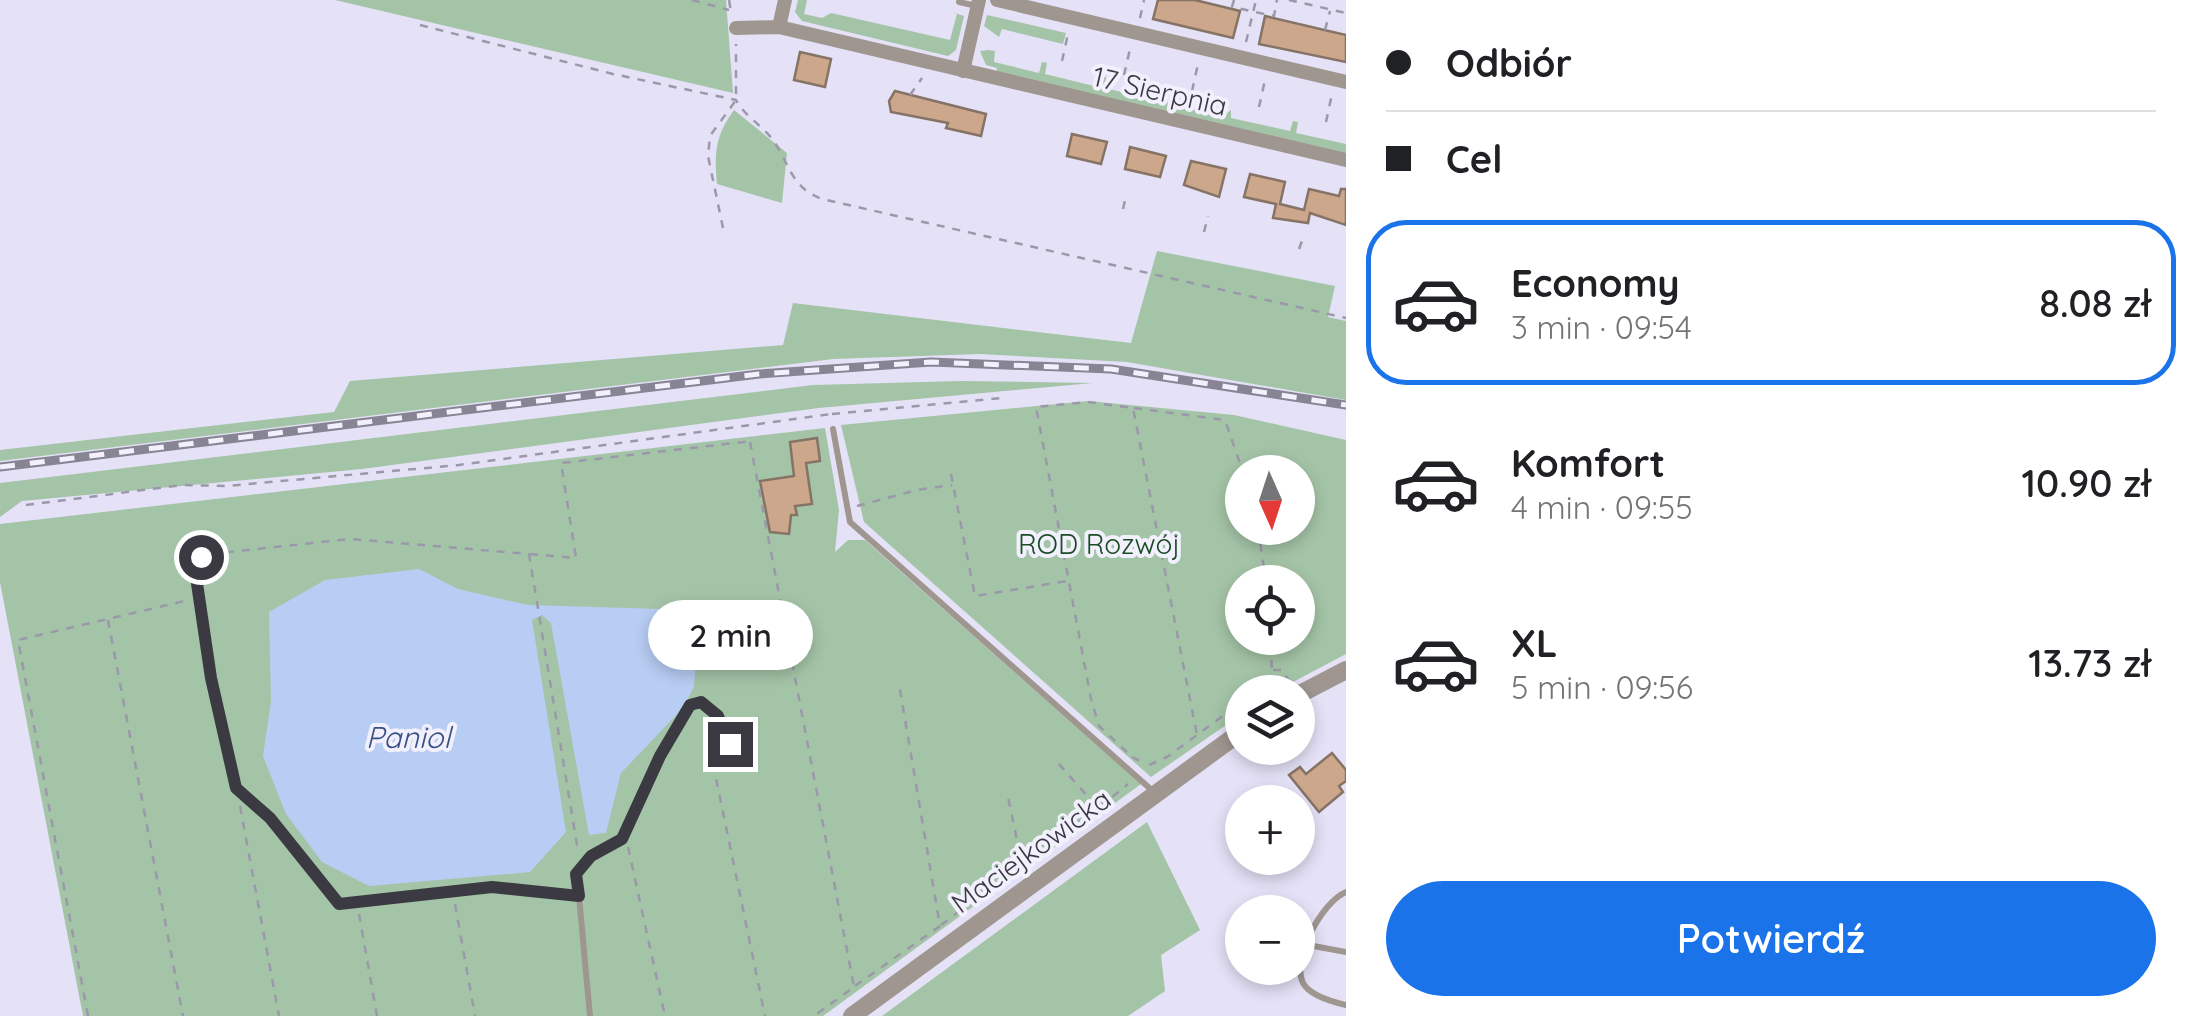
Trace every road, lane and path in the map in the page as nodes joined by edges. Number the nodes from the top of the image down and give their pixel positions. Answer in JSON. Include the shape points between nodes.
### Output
{"nodes":[{"id":1,"x":692,"y":0,"type":"edge"},
{"id":2,"x":729,"y":0,"type":"edge"},
{"id":3,"x":785,"y":0,"type":"edge"},
{"id":4,"x":998,"y":0,"type":"edge"},
{"id":5,"x":1144,"y":0,"type":"edge"},
{"id":6,"x":1234,"y":0,"type":"edge"},
{"id":7,"x":1256,"y":0,"type":"edge"},
{"id":8,"x":1278,"y":0,"type":"edge"},
{"id":9,"x":1288,"y":0,"type":"edge"},
{"id":10,"x":959,"y":2,"type":"edge"},
{"id":11,"x":978,"y":3,"type":"edge"},
{"id":12,"x":1346,"y":8,"type":"edge"},
{"id":13,"x":1330,"y":10,"type":"junction"},
{"id":14,"x":1253,"y":12,"type":"junction"},
{"id":15,"x":1344,"y":13,"type":"edge"},
{"id":16,"x":1141,"y":14,"type":"dead end"},
{"id":17,"x":1071,"y":23,"type":"dead end"},
{"id":18,"x":420,"y":25,"type":"dead end"},
{"id":19,"x":779,"y":27,"type":"junction"},
{"id":20,"x":736,"y":28,"type":"joint"},
{"id":21,"x":1325,"y":30,"type":"dead end"},
{"id":22,"x":1133,"y":38,"type":"dead end"},
{"id":23,"x":1246,"y":40,"type":"dead end"},
{"id":24,"x":1200,"y":54,"type":"dead end"},
{"id":25,"x":1062,"y":61,"type":"dead end"},
{"id":26,"x":1268,"y":69,"type":"dead end"},
{"id":27,"x":963,"y":72,"type":"junction"},
{"id":28,"x":925,"y":74,"type":"dead end"},
{"id":29,"x":1124,"y":75,"type":"dead end"},
{"id":30,"x":1346,"y":82,"type":"edge"},
{"id":31,"x":1192,"y":91,"type":"dead end"},
{"id":32,"x":910,"y":95,"type":"dead end"},
{"id":33,"x":1332,"y":97,"type":"dead end"},
{"id":34,"x":736,"y":100,"type":"junction"},
{"id":35,"x":1259,"y":107,"type":"dead end"},
{"id":36,"x":1326,"y":122,"type":"dead end"},
{"id":37,"x":1346,"y":160,"type":"edge"},
{"id":38,"x":1126,"y":196,"type":"dead end"},
{"id":39,"x":1124,"y":209,"type":"dead end"},
{"id":40,"x":1208,"y":216,"type":"dead end"},
{"id":41,"x":723,"y":228,"type":"dead end"},
{"id":42,"x":1204,"y":232,"type":"dead end"},
{"id":43,"x":1302,"y":241,"type":"dead end"},
{"id":44,"x":1299,"y":250,"type":"dead end"},
{"id":45,"x":1346,"y":318,"type":"edge"},
{"id":46,"x":1003,"y":398,"type":"dead end"},
{"id":47,"x":1133,"y":408,"type":"junction"},
{"id":48,"x":833,"y":430,"type":"dead end"},
{"id":49,"x":1237,"y":455,"type":"edge"},
{"id":50,"x":951,"y":474,"type":"dead end"},
{"id":51,"x":953,"y":485,"type":"junction"},
{"id":52,"x":26,"y":505,"type":"dead end"},
{"id":53,"x":848,"y":508,"type":"junction"},
{"id":54,"x":528,"y":554,"type":"junction"},
{"id":55,"x":201,"y":557,"type":"joint"},
{"id":56,"x":1068,"y":580,"type":"junction"},
{"id":57,"x":199,"y":598,"type":"junction"},
{"id":58,"x":108,"y":620,"type":"junction"},
{"id":59,"x":1271,"y":655,"type":"edge"},
{"id":60,"x":1272,"y":670,"type":"junction"},
{"id":61,"x":1346,"y":670,"type":"edge"},
{"id":62,"x":1272,"y":675,"type":"edge"},
{"id":63,"x":1285,"y":675,"type":"edge"},
{"id":64,"x":1315,"y":683,"type":"edge"},
{"id":65,"x":899,"y":684,"type":"dead end"},
{"id":66,"x":1225,"y":714,"type":"edge"},
{"id":67,"x":1197,"y":735,"type":"junction"},
{"id":68,"x":1225,"y":743,"type":"edge"},
{"id":69,"x":730,"y":744,"type":"joint"},
{"id":70,"x":1058,"y":763,"type":"dead end"},
{"id":71,"x":1146,"y":764,"type":"junction"},
{"id":72,"x":1137,"y":774,"type":"junction"},
{"id":73,"x":236,"y":788,"type":"junction"},
{"id":74,"x":1007,"y":792,"type":"dead end"},
{"id":75,"x":1156,"y":794,"type":"junction"},
{"id":76,"x":1098,"y":808,"type":"junction"},
{"id":77,"x":622,"y":839,"type":"junction"},
{"id":78,"x":591,"y":856,"type":"junction"},
{"id":79,"x":1022,"y":864,"type":"junction"},
{"id":80,"x":453,"y":891,"type":"junction"},
{"id":81,"x":1346,"y":892,"type":"edge"},
{"id":82,"x":579,"y":896,"type":"junction"},
{"id":83,"x":358,"y":902,"type":"junction"},
{"id":84,"x":1315,"y":925,"type":"edge"},
{"id":85,"x":940,"y":926,"type":"junction"},
{"id":86,"x":1315,"y":946,"type":"edge"},
{"id":87,"x":1346,"y":952,"type":"edge"},
{"id":88,"x":1304,"y":985,"type":"edge"},
{"id":89,"x":854,"y":987,"type":"junction"},
{"id":90,"x":1346,"y":1005,"type":"edge"},
{"id":91,"x":88,"y":1016,"type":"edge"},
{"id":92,"x":183,"y":1016,"type":"edge"},
{"id":93,"x":279,"y":1016,"type":"edge"},
{"id":94,"x":377,"y":1016,"type":"edge"},
{"id":95,"x":475,"y":1016,"type":"edge"},
{"id":96,"x":590,"y":1016,"type":"edge"},
{"id":97,"x":665,"y":1016,"type":"edge"},
{"id":98,"x":765,"y":1016,"type":"edge"},
{"id":99,"x":814,"y":1016,"type":"edge"},
{"id":100,"x":852,"y":1016,"type":"edge"}],
"edges":[{"from":1,"to":2,"type":"path","via":[[730,11]]},
{"from":3,"to":19,"type":"street"},
{"from":4,"to":30,"type":"street"},
{"from":5,"to":16,"type":"path"},
{"from":6,"to":14,"type":"path","via":[[1232,7]]},
{"from":7,"to":14,"type":"path"},
{"from":8,"to":14,"type":"path","via":[[1274,16]]},
{"from":9,"to":13,"type":"path"},
{"from":10,"to":11,"type":"lane"},
{"from":11,"to":27,"type":"street"},
{"from":12,"to":15,"type":"path"},
{"from":13,"to":15,"type":"path"},
{"from":13,"to":21,"type":"path"},
{"from":14,"to":23,"type":"path"},
{"from":17,"to":25,"type":"path"},
{"from":18,"to":34,"type":"path"},
{"from":19,"to":20,"type":"street","name":"17 Sierpnia"},
{"from":19,"to":27,"type":"street","name":"17 Sierpnia"},
{"from":20,"to":34,"type":"path"},
{"from":22,"to":29,"type":"path"},
{"from":24,"to":31,"type":"path"},
{"from":26,"to":35,"type":"path"},
{"from":27,"to":37,"type":"street","name":"17 Sierpnia"},
{"from":28,"to":32,"type":"path"},
{"from":33,"to":36,"type":"path"},
{"from":34,"to":41,"type":"path","via":[[710,136],[710,179]]},
{"from":34,"to":45,"type":"path","via":[[774,140],[798,184],[822,199]]},
{"from":38,"to":39,"type":"path"},
{"from":40,"to":42,"type":"path"},
{"from":43,"to":44,"type":"path"},
{"from":46,"to":52,"type":"path","via":[[754,423],[459,466],[183,485]]},
{"from":47,"to":49,"type":"path","via":[[1225,420]]},
{"from":47,"to":56,"type":"path","via":[[1088,402],[1036,407]]},
{"from":47,"to":67,"type":"path"},
{"from":48,"to":53,"type":"lane"},
{"from":50,"to":51,"type":"path"},
{"from":51,"to":53,"type":"path"},
{"from":51,"to":56,"type":"path","via":[[975,596]]},
{"from":53,"to":72,"type":"lane","via":[[854,525]]},
{"from":54,"to":55,"type":"path","via":[[350,539]]},
{"from":54,"to":78,"type":"path","via":[[577,845]]},
{"from":54,"to":89,"type":"path","via":[[576,558],[560,463],[751,442]]},
{"from":55,"to":57,"type":"lane","via":[[195,570]]},
{"from":56,"to":71,"type":"path","via":[[1099,726]]},
{"from":57,"to":58,"type":"path"},
{"from":57,"to":73,"type":"lane"},
{"from":58,"to":91,"type":"path","via":[[18,640]]},
{"from":58,"to":92,"type":"path"},
{"from":59,"to":60,"type":"path"},
{"from":60,"to":62,"type":"path"},
{"from":60,"to":63,"type":"path"},
{"from":61,"to":64,"type":"street"},
{"from":65,"to":85,"type":"path"},
{"from":66,"to":67,"type":"path"},
{"from":67,"to":71,"type":"path","via":[[1155,765]]},
{"from":68,"to":75,"type":"street","name":"Maciejkowicka"},
{"from":69,"to":77,"type":"lane","via":[[718,716],[701,702],[690,705]]},
{"from":69,"to":98,"type":"path","via":[[712,758]]},
{"from":70,"to":76,"type":"path"},
{"from":71,"to":72,"type":"path"},
{"from":72,"to":75,"type":"lane"},
{"from":72,"to":76,"type":"path"},
{"from":73,"to":83,"type":"lane","via":[[270,818],[339,904]]},
{"from":73,"to":93,"type":"path"},
{"from":74,"to":79,"type":"path"},
{"from":75,"to":100,"type":"street","name":"Maciejkowicka"},
{"from":76,"to":79,"type":"path"},
{"from":77,"to":78,"type":"lane"},
{"from":77,"to":97,"type":"path","via":[[638,881]]},
{"from":78,"to":82,"type":"lane","via":[[576,874]]},
{"from":79,"to":85,"type":"path"},
{"from":80,"to":82,"type":"lane","via":[[492,887]]},
{"from":80,"to":83,"type":"lane"},
{"from":80,"to":95,"type":"path"},
{"from":81,"to":84,"type":"lane"},
{"from":82,"to":96,"type":"lane"},
{"from":83,"to":94,"type":"path"},
{"from":85,"to":89,"type":"path"},
{"from":86,"to":87,"type":"lane"},
{"from":88,"to":90,"type":"lane"},
{"from":89,"to":99,"type":"path"}]}
